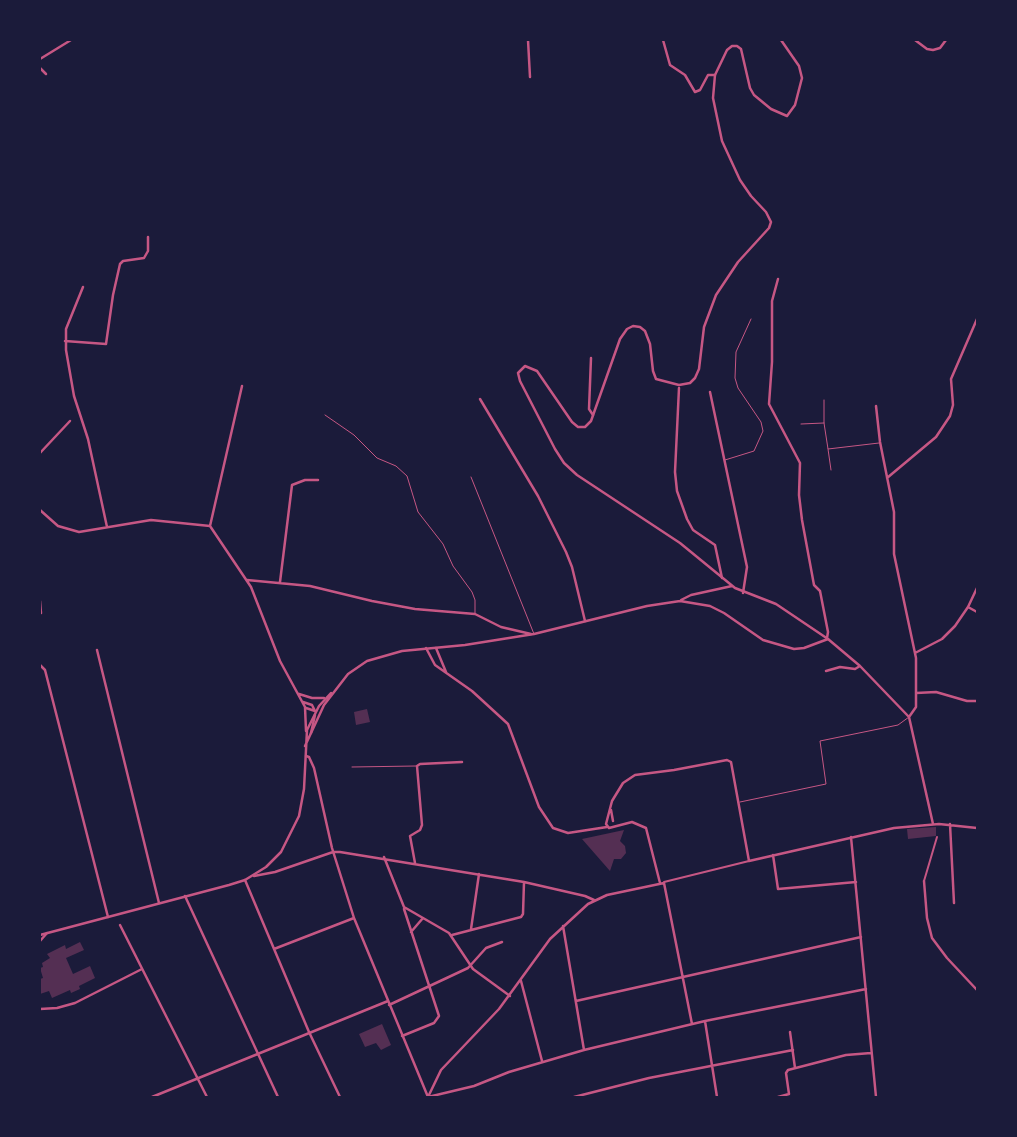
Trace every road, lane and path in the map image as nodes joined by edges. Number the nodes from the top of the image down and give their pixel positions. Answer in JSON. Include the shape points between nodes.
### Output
{"nodes":[{"id":1,"x":71,"y":40,"type":"edge"},
{"id":2,"x":528,"y":40,"type":"edge"},
{"id":3,"x":663,"y":40,"type":"edge"},
{"id":4,"x":781,"y":40,"type":"edge"},
{"id":5,"x":916,"y":40,"type":"edge"},
{"id":6,"x":946,"y":40,"type":"edge"},
{"id":7,"x":40,"y":59,"type":"edge"},
{"id":8,"x":40,"y":68,"type":"edge"},
{"id":9,"x":46,"y":74,"type":"dead end"},
{"id":10,"x":715,"y":76,"type":"junction"},
{"id":11,"x":530,"y":77,"type":"dead end"},
{"id":12,"x":148,"y":237,"type":"dead end"},
{"id":13,"x":778,"y":279,"type":"dead end"},
{"id":14,"x":83,"y":287,"type":"dead end"},
{"id":15,"x":751,"y":318,"type":"dead end"},
{"id":16,"x":977,"y":319,"type":"edge"},
{"id":17,"x":65,"y":341,"type":"junction"},
{"id":18,"x":591,"y":358,"type":"dead end"},
{"id":19,"x":242,"y":386,"type":"dead end"},
{"id":20,"x":679,"y":388,"type":"dead end"},
{"id":21,"x":710,"y":392,"type":"dead end"},
{"id":22,"x":480,"y":399,"type":"dead end"},
{"id":23,"x":824,"y":400,"type":"dead end"},
{"id":24,"x":876,"y":406,"type":"dead end"},
{"id":25,"x":325,"y":415,"type":"dead end"},
{"id":26,"x":593,"y":415,"type":"junction"},
{"id":27,"x":70,"y":421,"type":"dead end"},
{"id":28,"x":824,"y":423,"type":"junction"},
{"id":29,"x":801,"y":424,"type":"dead end"},
{"id":30,"x":880,"y":442,"type":"junction"},
{"id":31,"x":828,"y":449,"type":"junction"},
{"id":32,"x":40,"y":454,"type":"edge"},
{"id":33,"x":725,"y":460,"type":"junction"},
{"id":34,"x":831,"y":470,"type":"dead end"},
{"id":35,"x":471,"y":477,"type":"dead end"},
{"id":36,"x":887,"y":478,"type":"junction"},
{"id":37,"x":318,"y":480,"type":"dead end"},
{"id":38,"x":40,"y":510,"type":"edge"},
{"id":39,"x":210,"y":526,"type":"junction"},
{"id":40,"x":107,"y":527,"type":"junction"},
{"id":41,"x":722,"y":578,"type":"junction"},
{"id":42,"x":247,"y":580,"type":"junction"},
{"id":43,"x":280,"y":582,"type":"junction"},
{"id":44,"x":732,"y":586,"type":"junction"},
{"id":45,"x":977,"y":588,"type":"edge"},
{"id":46,"x":743,"y":593,"type":"junction"},
{"id":47,"x":40,"y":601,"type":"edge"},
{"id":48,"x":680,"y":601,"type":"junction"},
{"id":49,"x":968,"y":608,"type":"junction"},
{"id":50,"x":977,"y":612,"type":"edge"},
{"id":51,"x":41,"y":613,"type":"dead end"},
{"id":52,"x":475,"y":614,"type":"junction"},
{"id":53,"x":585,"y":622,"type":"junction"},
{"id":54,"x":534,"y":634,"type":"junction"},
{"id":55,"x":827,"y":638,"type":"junction"},
{"id":56,"x":426,"y":648,"type":"junction"},
{"id":57,"x":436,"y":648,"type":"junction"},
{"id":58,"x":97,"y":650,"type":"dead end"},
{"id":59,"x":915,"y":653,"type":"junction"},
{"id":60,"x":40,"y":665,"type":"edge"},
{"id":61,"x":860,"y":666,"type":"junction"},
{"id":62,"x":826,"y":671,"type":"dead end"},
{"id":63,"x":447,"y":673,"type":"junction"},
{"id":64,"x":297,"y":693,"type":"junction"},
{"id":65,"x":916,"y":693,"type":"junction"},
{"id":66,"x":326,"y":699,"type":"junction"},
{"id":67,"x":977,"y":701,"type":"edge"},
{"id":68,"x":303,"y":702,"type":"junction"},
{"id":69,"x":306,"y":708,"type":"junction"},
{"id":70,"x":316,"y":711,"type":"junction"},
{"id":71,"x":909,"y":717,"type":"junction"},
{"id":72,"x":306,"y":732,"type":"junction"},
{"id":73,"x":311,"y":733,"type":"junction"},
{"id":74,"x":305,"y":746,"type":"junction"},
{"id":75,"x":306,"y":756,"type":"junction"},
{"id":76,"x":462,"y":762,"type":"dead end"},
{"id":77,"x":417,"y":766,"type":"junction"},
{"id":78,"x":352,"y":767,"type":"dead end"},
{"id":79,"x":739,"y":802,"type":"junction"},
{"id":80,"x":610,"y":806,"type":"junction"},
{"id":81,"x":613,"y":821,"type":"junction"},
{"id":82,"x":606,"y":822,"type":"junction"},
{"id":83,"x":933,"y":824,"type":"junction"},
{"id":84,"x":950,"y":824,"type":"junction"},
{"id":85,"x":613,"y":826,"type":"junction"},
{"id":86,"x":603,"y":828,"type":"junction"},
{"id":87,"x":608,"y":828,"type":"junction"},
{"id":88,"x":977,"y":828,"type":"edge"},
{"id":89,"x":851,"y":837,"type":"junction"},
{"id":90,"x":937,"y":837,"type":"dead end"},
{"id":91,"x":333,"y":852,"type":"junction"},
{"id":92,"x":773,"y":855,"type":"junction"},
{"id":93,"x":384,"y":857,"type":"junction"},
{"id":94,"x":749,"y":861,"type":"junction"},
{"id":95,"x":415,"y":863,"type":"junction"},
{"id":96,"x":266,"y":867,"type":"junction"},
{"id":97,"x":275,"y":872,"type":"junction"},
{"id":98,"x":479,"y":874,"type":"junction"},
{"id":99,"x":254,"y":876,"type":"junction"},
{"id":100,"x":245,"y":880,"type":"junction"},
{"id":101,"x":924,"y":881,"type":"joint"},
{"id":102,"x":524,"y":882,"type":"junction"},
{"id":103,"x":856,"y":882,"type":"junction"},
{"id":104,"x":662,"y":883,"type":"junction"},
{"id":105,"x":185,"y":896,"type":"junction"},
{"id":106,"x":594,"y":900,"type":"junction"},
{"id":107,"x":159,"y":903,"type":"junction"},
{"id":108,"x":954,"y":903,"type":"dead end"},
{"id":109,"x":404,"y":907,"type":"junction"},
{"id":110,"x":108,"y":917,"type":"junction"},
{"id":111,"x":354,"y":918,"type":"junction"},
{"id":112,"x":423,"y":918,"type":"junction"},
{"id":113,"x":120,"y":925,"type":"dead end"},
{"id":114,"x":562,"y":926,"type":"junction"},
{"id":115,"x":471,"y":929,"type":"junction"},
{"id":116,"x":411,"y":932,"type":"junction"},
{"id":117,"x":48,"y":933,"type":"junction"},
{"id":118,"x":40,"y":935,"type":"edge"},
{"id":119,"x":452,"y":936,"type":"junction"},
{"id":120,"x":861,"y":937,"type":"junction"},
{"id":121,"x":40,"y":942,"type":"edge"},
{"id":122,"x":502,"y":942,"type":"dead end"},
{"id":123,"x":274,"y":949,"type":"junction"},
{"id":124,"x":471,"y":966,"type":"junction"},
{"id":125,"x":142,"y":969,"type":"junction"},
{"id":126,"x":683,"y":976,"type":"junction"},
{"id":127,"x":521,"y":981,"type":"junction"},
{"id":128,"x":430,"y":986,"type":"junction"},
{"id":129,"x":866,"y":988,"type":"junction"},
{"id":130,"x":977,"y":990,"type":"edge"},
{"id":131,"x":510,"y":996,"type":"junction"},
{"id":132,"x":388,"y":1001,"type":"junction"},
{"id":133,"x":576,"y":1001,"type":"junction"},
{"id":134,"x":389,"y":1005,"type":"junction"},
{"id":135,"x":40,"y":1009,"type":"edge"},
{"id":136,"x":705,"y":1021,"type":"junction"},
{"id":137,"x":692,"y":1024,"type":"junction"},
{"id":138,"x":309,"y":1032,"type":"junction"},
{"id":139,"x":790,"y":1032,"type":"dead end"},
{"id":140,"x":402,"y":1036,"type":"junction"},
{"id":141,"x":584,"y":1050,"type":"junction"},
{"id":142,"x":792,"y":1050,"type":"junction"},
{"id":143,"x":871,"y":1052,"type":"junction"},
{"id":144,"x":256,"y":1053,"type":"junction"},
{"id":145,"x":542,"y":1061,"type":"junction"},
{"id":146,"x":712,"y":1065,"type":"junction"},
{"id":147,"x":795,"y":1068,"type":"junction"},
{"id":148,"x":197,"y":1078,"type":"junction"},
{"id":149,"x":152,"y":1097,"type":"edge"},
{"id":150,"x":207,"y":1097,"type":"edge"},
{"id":151,"x":278,"y":1097,"type":"edge"},
{"id":152,"x":340,"y":1097,"type":"edge"},
{"id":153,"x":428,"y":1097,"type":"edge"},
{"id":154,"x":574,"y":1097,"type":"edge"},
{"id":155,"x":717,"y":1097,"type":"edge"},
{"id":156,"x":778,"y":1097,"type":"edge"},
{"id":157,"x":876,"y":1097,"type":"edge"}],
"edges":[{"from":1,"to":7,"type":"street"},
{"from":2,"to":11,"type":"street"},
{"from":3,"to":10,"type":"street","via":[[670,65],[685,75],[695,92],[700,90],[708,75]]},
{"from":4,"to":10,"type":"street","via":[[799,66],[802,78],[795,105],[787,116],[754,95],[741,49],[737,46],[727,50]]},
{"from":5,"to":6,"type":"street","via":[[933,50],[940,48]]},
{"from":8,"to":9,"type":"street"},
{"from":10,"to":26,"type":"street","via":[[713,98],[722,141],[740,180],[770,217],[770,228],[738,262],[716,295],[704,327],[699,369],[693,380],[679,385],[662,382],[655,377],[645,331],[640,326],[633,326],[627,329],[612,358]]},
{"from":12,"to":17,"type":"street","via":[[148,252],[144,258],[120,264],[106,344]]},
{"from":13,"to":55,"type":"street","via":[[772,301],[769,404],[800,462],[802,520],[814,585],[820,591]]},
{"from":14,"to":17,"type":"street","via":[[66,329]]},
{"from":15,"to":33,"type":"lane","via":[[736,352],[735,378],[738,388],[761,422],[762,431],[754,451]]},
{"from":16,"to":36,"type":"street","via":[[951,379],[953,405],[950,416],[936,437]]},
{"from":17,"to":40,"type":"street","via":[[74,396],[88,440]]},
{"from":18,"to":26,"type":"street","via":[[589,409]]},
{"from":19,"to":39,"type":"street"},
{"from":20,"to":41,"type":"street","via":[[675,472],[678,491],[693,530],[715,546]]},
{"from":21,"to":33,"type":"street"},
{"from":22,"to":53,"type":"street","via":[[538,496],[566,552]]},
{"from":23,"to":28,"type":"lane"},
{"from":24,"to":30,"type":"street"},
{"from":25,"to":52,"type":"lane","via":[[377,458],[396,466],[407,476],[418,512],[443,544],[453,566],[472,592]]},
{"from":26,"to":41,"type":"street","via":[[585,427],[578,427],[537,371],[528,365],[520,368],[520,382],[564,463],[624,508],[686,546]]},
{"from":27,"to":32,"type":"street"},
{"from":28,"to":29,"type":"lane"},
{"from":28,"to":31,"type":"lane"},
{"from":30,"to":31,"type":"lane"},
{"from":30,"to":36,"type":"street"},
{"from":31,"to":34,"type":"lane"},
{"from":33,"to":46,"type":"street","via":[[747,567]]},
{"from":35,"to":54,"type":"lane"},
{"from":36,"to":59,"type":"street","via":[[894,522],[894,554]]},
{"from":37,"to":43,"type":"street","via":[[304,480],[292,485]]},
{"from":38,"to":40,"type":"street","via":[[52,523],[64,529],[79,532]]},
{"from":39,"to":40,"type":"street","via":[[161,520]]},
{"from":39,"to":42,"type":"street"},
{"from":41,"to":44,"type":"street"},
{"from":42,"to":43,"type":"street"},
{"from":42,"to":64,"type":"street"},
{"from":43,"to":52,"type":"street","via":[[407,607]]},
{"from":44,"to":46,"type":"street"},
{"from":44,"to":48,"type":"street","via":[[691,595]]},
{"from":45,"to":49,"type":"street"},
{"from":46,"to":55,"type":"street","via":[[776,604]]},
{"from":47,"to":51,"type":"street"},
{"from":48,"to":53,"type":"street"},
{"from":48,"to":55,"type":"street","via":[[710,606],[763,640],[794,649]]},
{"from":49,"to":50,"type":"street"},
{"from":49,"to":59,"type":"street","via":[[942,639]]},
{"from":52,"to":54,"type":"street","via":[[509,630]]},
{"from":53,"to":54,"type":"street"},
{"from":54,"to":57,"type":"street"},
{"from":55,"to":61,"type":"street"},
{"from":56,"to":57,"type":"street"},
{"from":56,"to":63,"type":"street","via":[[436,665]]},
{"from":56,"to":66,"type":"street","via":[[391,653],[367,661],[348,674]]},
{"from":57,"to":63,"type":"street"},
{"from":58,"to":107,"type":"street"},
{"from":59,"to":65,"type":"street"},
{"from":60,"to":110,"type":"street","via":[[45,670]]},
{"from":61,"to":62,"type":"street"},
{"from":61,"to":71,"type":"street"},
{"from":63,"to":86,"type":"street","via":[[508,724],[539,807],[553,828],[568,833]]},
{"from":64,"to":66,"type":"street"},
{"from":64,"to":68,"type":"street"},
{"from":65,"to":67,"type":"street","via":[[936,692]]},
{"from":65,"to":71,"type":"street","via":[[916,707]]},
{"from":66,"to":70,"type":"street"},
{"from":66,"to":73,"type":"street"},
{"from":68,"to":69,"type":"street"},
{"from":68,"to":70,"type":"street","via":[[312,705]]},
{"from":69,"to":70,"type":"street"},
{"from":69,"to":72,"type":"street"},
{"from":70,"to":72,"type":"street"},
{"from":70,"to":73,"type":"street"},
{"from":71,"to":79,"type":"lane","via":[[898,725],[820,741],[826,784]]},
{"from":71,"to":83,"type":"street"},
{"from":72,"to":74,"type":"street"},
{"from":73,"to":74,"type":"street"},
{"from":74,"to":75,"type":"street"},
{"from":75,"to":91,"type":"street","via":[[314,768]]},
{"from":75,"to":96,"type":"street","via":[[299,816],[281,852]]},
{"from":76,"to":77,"type":"street"},
{"from":77,"to":78,"type":"lane"},
{"from":77,"to":95,"type":"street","via":[[422,825],[410,836]]},
{"from":79,"to":80,"type":"street","via":[[732,764],[727,760],[632,776],[624,782]]},
{"from":79,"to":94,"type":"street"},
{"from":80,"to":81,"type":"street"},
{"from":80,"to":82,"type":"street"},
{"from":81,"to":82,"type":"street"},
{"from":81,"to":85,"type":"street"},
{"from":82,"to":86,"type":"street"},
{"from":82,"to":87,"type":"street"},
{"from":83,"to":84,"type":"street"},
{"from":83,"to":89,"type":"street"},
{"from":84,"to":88,"type":"street"},
{"from":84,"to":108,"type":"street"},
{"from":85,"to":87,"type":"street"},
{"from":85,"to":104,"type":"street","via":[[632,822],[646,828]]},
{"from":86,"to":87,"type":"street"},
{"from":89,"to":92,"type":"street"},
{"from":89,"to":103,"type":"street"},
{"from":90,"to":101,"type":"street"},
{"from":91,"to":93,"type":"street"},
{"from":91,"to":97,"type":"street"},
{"from":91,"to":111,"type":"street"},
{"from":92,"to":94,"type":"street"},
{"from":92,"to":103,"type":"street","via":[[778,889]]},
{"from":93,"to":95,"type":"street"},
{"from":93,"to":109,"type":"street"},
{"from":94,"to":104,"type":"street"},
{"from":95,"to":98,"type":"street"},
{"from":96,"to":97,"type":"street"},
{"from":96,"to":99,"type":"street"},
{"from":97,"to":99,"type":"street"},
{"from":98,"to":102,"type":"street"},
{"from":98,"to":115,"type":"street"},
{"from":99,"to":100,"type":"street"},
{"from":100,"to":105,"type":"street"},
{"from":100,"to":123,"type":"street"},
{"from":101,"to":130,"type":"street","via":[[926,918],[932,938]]},
{"from":102,"to":106,"type":"street"},
{"from":102,"to":115,"type":"street","via":[[523,914],[520,917]]},
{"from":103,"to":120,"type":"street"},
{"from":104,"to":106,"type":"street"},
{"from":104,"to":126,"type":"street"},
{"from":105,"to":107,"type":"street"},
{"from":105,"to":144,"type":"street"},
{"from":106,"to":114,"type":"street"},
{"from":107,"to":110,"type":"street"},
{"from":109,"to":112,"type":"street"},
{"from":109,"to":116,"type":"street"},
{"from":110,"to":117,"type":"street"},
{"from":111,"to":123,"type":"street"},
{"from":111,"to":132,"type":"street"},
{"from":112,"to":116,"type":"street"},
{"from":112,"to":119,"type":"street"},
{"from":113,"to":125,"type":"street"},
{"from":114,"to":127,"type":"street"},
{"from":114,"to":133,"type":"street"},
{"from":115,"to":119,"type":"street"},
{"from":116,"to":128,"type":"street"},
{"from":117,"to":118,"type":"street"},
{"from":117,"to":121,"type":"street"},
{"from":119,"to":124,"type":"street"},
{"from":120,"to":126,"type":"street"},
{"from":120,"to":129,"type":"street"},
{"from":122,"to":124,"type":"street","via":[[486,948]]},
{"from":123,"to":138,"type":"street"},
{"from":124,"to":128,"type":"street"},
{"from":124,"to":131,"type":"street"},
{"from":125,"to":135,"type":"street","via":[[75,1003]]},
{"from":125,"to":148,"type":"street"},
{"from":126,"to":133,"type":"street"},
{"from":126,"to":137,"type":"street"},
{"from":127,"to":131,"type":"street"},
{"from":127,"to":145,"type":"street"},
{"from":128,"to":134,"type":"street"},
{"from":128,"to":140,"type":"street","via":[[438,1020]]},
{"from":129,"to":136,"type":"street"},
{"from":129,"to":143,"type":"street"},
{"from":131,"to":153,"type":"street","via":[[446,1064]]},
{"from":132,"to":134,"type":"street"},
{"from":132,"to":138,"type":"street"},
{"from":133,"to":141,"type":"street"},
{"from":134,"to":140,"type":"street"},
{"from":136,"to":137,"type":"street"},
{"from":136,"to":146,"type":"street"},
{"from":137,"to":141,"type":"street"},
{"from":138,"to":144,"type":"street"},
{"from":138,"to":152,"type":"street"},
{"from":139,"to":142,"type":"street"},
{"from":140,"to":153,"type":"street"},
{"from":141,"to":145,"type":"street"},
{"from":142,"to":146,"type":"street"},
{"from":142,"to":147,"type":"street"},
{"from":143,"to":147,"type":"street"},
{"from":143,"to":157,"type":"street"},
{"from":144,"to":148,"type":"street"},
{"from":144,"to":151,"type":"street"},
{"from":145,"to":153,"type":"street","via":[[474,1086]]},
{"from":146,"to":154,"type":"street"},
{"from":146,"to":155,"type":"street"},
{"from":147,"to":156,"type":"street","via":[[786,1072],[790,1094]]},
{"from":148,"to":149,"type":"street"},
{"from":148,"to":150,"type":"street"}]}
